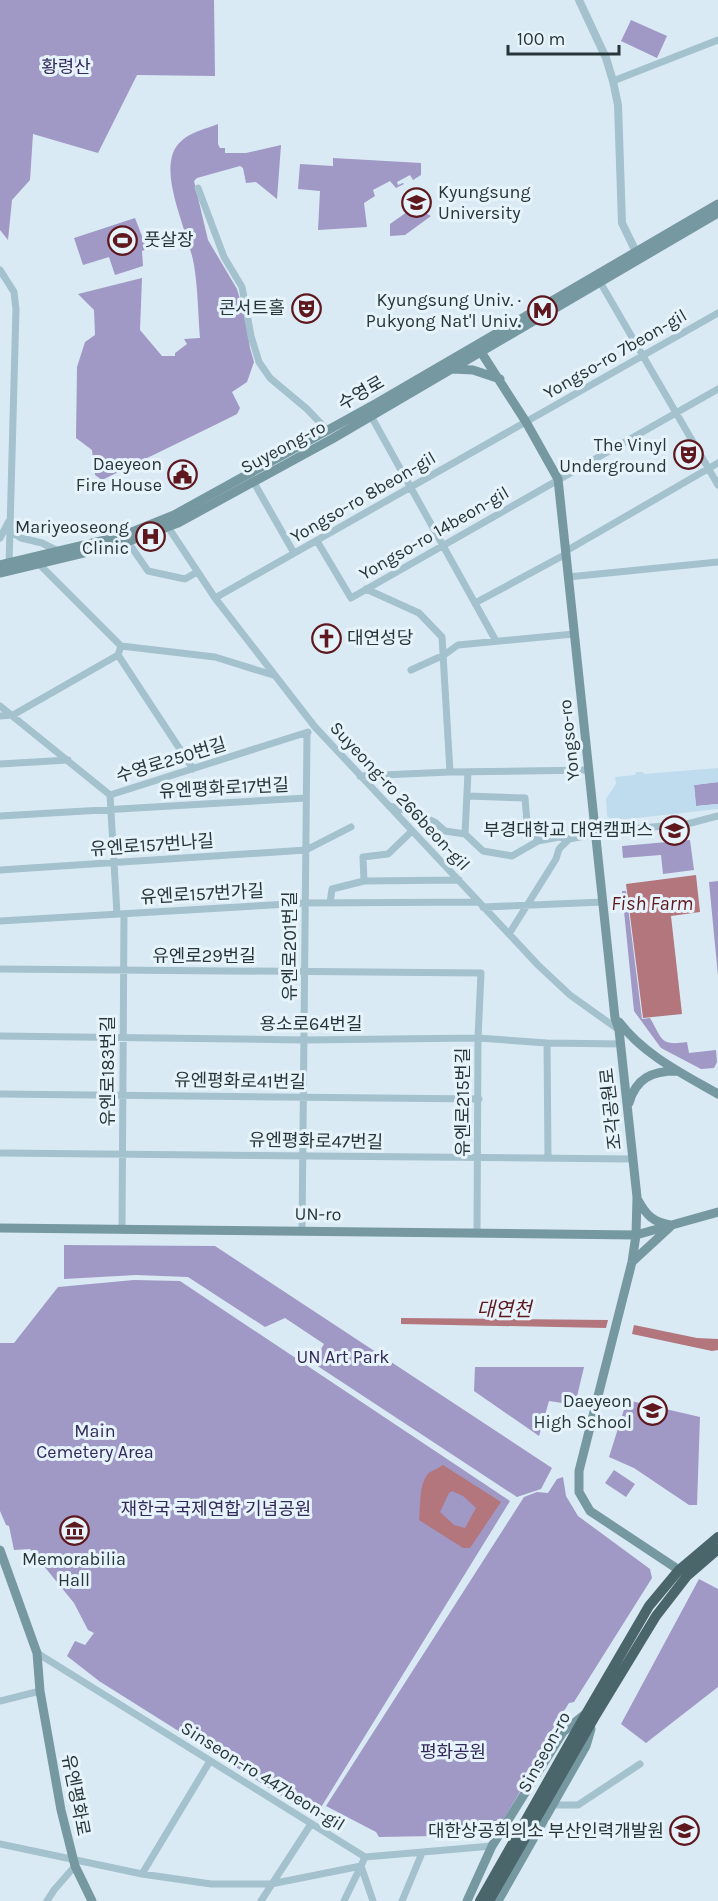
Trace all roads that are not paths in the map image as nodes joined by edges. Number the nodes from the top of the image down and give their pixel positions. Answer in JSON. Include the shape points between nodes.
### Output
{"nodes":[{"id":1,"x":579,"y":0,"type":"edge"},
{"id":2,"x":718,"y":40,"type":"edge"},
{"id":3,"x":614,"y":81,"type":"junction"},
{"id":4,"x":198,"y":188,"type":"dead end"},
{"id":5,"x":718,"y":204,"type":"edge"},
{"id":6,"x":717,"y":215,"type":"edge"},
{"id":7,"x":638,"y":256,"type":"junction"},
{"id":8,"x":0,"y":270,"type":"edge"},
{"id":9,"x":600,"y":282,"type":"junction"},
{"id":10,"x":718,"y":313,"type":"edge"},
{"id":11,"x":481,"y":352,"type":"junction"},
{"id":12,"x":643,"y":356,"type":"junction"},
{"id":13,"x":450,"y":369,"type":"junction"},
{"id":14,"x":500,"y":379,"type":"junction"},
{"id":15,"x":718,"y":390,"type":"edge"},
{"id":16,"x":676,"y":412,"type":"junction"},
{"id":17,"x":371,"y":416,"type":"junction"},
{"id":18,"x":526,"y":422,"type":"junction"},
{"id":19,"x":328,"y":430,"type":"junction"},
{"id":20,"x":718,"y":463,"type":"edge"},
{"id":21,"x":708,"y":468,"type":"junction"},
{"id":22,"x":558,"y":480,"type":"junction"},
{"id":23,"x":253,"y":482,"type":"junction"},
{"id":24,"x":718,"y":485,"type":"edge"},
{"id":25,"x":410,"y":487,"type":"junction"},
{"id":26,"x":10,"y":519,"type":"junction"},
{"id":27,"x":168,"y":527,"type":"junction"},
{"id":28,"x":9,"y":530,"type":"junction"},
{"id":29,"x":0,"y":537,"type":"edge"},
{"id":30,"x":317,"y":541,"type":"junction"},
{"id":31,"x":128,"y":542,"type":"junction"},
{"id":32,"x":442,"y":545,"type":"junction"},
{"id":33,"x":60,"y":552,"type":"junction"},
{"id":34,"x":294,"y":553,"type":"junction"},
{"id":35,"x":566,"y":553,"type":"junction"},
{"id":36,"x":718,"y":562,"type":"edge"},
{"id":37,"x":40,"y":564,"type":"junction"},
{"id":38,"x":4,"y":568,"type":"edge"},
{"id":39,"x":197,"y":572,"type":"junction"},
{"id":40,"x":568,"y":577,"type":"junction"},
{"id":41,"x":366,"y":589,"type":"junction"},
{"id":42,"x":215,"y":598,"type":"junction"},
{"id":43,"x":475,"y":603,"type":"junction"},
{"id":44,"x":574,"y":634,"type":"junction"},
{"id":45,"x":496,"y":640,"type":"junction"},
{"id":46,"x":122,"y":646,"type":"junction"},
{"id":47,"x":118,"y":655,"type":"junction"},
{"id":48,"x":444,"y":655,"type":"junction"},
{"id":49,"x":411,"y":670,"type":"dead end"},
{"id":50,"x":273,"y":675,"type":"junction"},
{"id":51,"x":0,"y":706,"type":"edge"},
{"id":52,"x":13,"y":715,"type":"junction"},
{"id":53,"x":0,"y":716,"type":"edge"},
{"id":54,"x":315,"y":727,"type":"junction"},
{"id":55,"x":307,"y":734,"type":"junction"},
{"id":56,"x":68,"y":760,"type":"junction"},
{"id":57,"x":0,"y":764,"type":"edge"},
{"id":58,"x":193,"y":769,"type":"junction"},
{"id":59,"x":589,"y":770,"type":"junction"},
{"id":60,"x":450,"y":772,"type":"junction"},
{"id":61,"x":468,"y":772,"type":"junction"},
{"id":62,"x":360,"y":776,"type":"junction"},
{"id":63,"x":110,"y":795,"type":"junction"},
{"id":64,"x":468,"y":796,"type":"junction"},
{"id":65,"x":306,"y":798,"type":"junction"},
{"id":66,"x":389,"y":806,"type":"junction"},
{"id":67,"x":111,"y":810,"type":"junction"},
{"id":68,"x":0,"y":816,"type":"edge"},
{"id":69,"x":718,"y":816,"type":"edge"},
{"id":70,"x":351,"y":827,"type":"dead end"},
{"id":71,"x":412,"y":831,"type":"junction"},
{"id":72,"x":465,"y":834,"type":"junction"},
{"id":73,"x":596,"y":835,"type":"junction"},
{"id":74,"x":569,"y":838,"type":"junction"},
{"id":75,"x":538,"y":841,"type":"junction"},
{"id":76,"x":306,"y":850,"type":"junction"},
{"id":77,"x":114,"y":862,"type":"junction"},
{"id":78,"x":0,"y":870,"type":"edge"},
{"id":79,"x":459,"y":880,"type":"junction"},
{"id":80,"x":364,"y":881,"type":"junction"},
{"id":81,"x":603,"y":902,"type":"junction"},
{"id":82,"x":305,"y":903,"type":"junction"},
{"id":83,"x":330,"y":903,"type":"junction"},
{"id":84,"x":481,"y":904,"type":"junction"},
{"id":85,"x":527,"y":905,"type":"junction"},
{"id":86,"x":121,"y":914,"type":"junction"},
{"id":87,"x":0,"y":921,"type":"edge"},
{"id":88,"x":509,"y":934,"type":"junction"},
{"id":89,"x":0,"y":969,"type":"edge"},
{"id":90,"x":124,"y":970,"type":"junction"},
{"id":91,"x":304,"y":971,"type":"junction"},
{"id":92,"x":481,"y":973,"type":"joint"},
{"id":93,"x":615,"y":1018,"type":"junction"},
{"id":94,"x":619,"y":1030,"type":"junction"},
{"id":95,"x":0,"y":1036,"type":"edge"},
{"id":96,"x":124,"y":1038,"type":"junction"},
{"id":97,"x":478,"y":1038,"type":"junction"},
{"id":98,"x":304,"y":1040,"type":"junction"},
{"id":99,"x":547,"y":1043,"type":"junction"},
{"id":100,"x":621,"y":1044,"type":"junction"},
{"id":101,"x":677,"y":1071,"type":"junction"},
{"id":102,"x":0,"y":1094,"type":"edge"},
{"id":103,"x":718,"y":1094,"type":"edge"},
{"id":104,"x":123,"y":1095,"type":"junction"},
{"id":105,"x":303,"y":1097,"type":"junction"},
{"id":106,"x":479,"y":1099,"type":"junction"},
{"id":107,"x":628,"y":1108,"type":"junction"},
{"id":108,"x":0,"y":1153,"type":"edge"},
{"id":109,"x":123,"y":1154,"type":"junction"},
{"id":110,"x":303,"y":1156,"type":"junction"},
{"id":111,"x":478,"y":1157,"type":"junction"},
{"id":112,"x":548,"y":1158,"type":"junction"},
{"id":113,"x":632,"y":1159,"type":"junction"},
{"id":114,"x":637,"y":1197,"type":"junction"},
{"id":115,"x":718,"y":1212,"type":"edge"},
{"id":116,"x":672,"y":1226,"type":"junction"},
{"id":117,"x":0,"y":1228,"type":"edge"},
{"id":118,"x":122,"y":1229,"type":"junction"},
{"id":119,"x":302,"y":1231,"type":"junction"},
{"id":120,"x":477,"y":1232,"type":"junction"},
{"id":121,"x":636,"y":1235,"type":"junction"},
{"id":122,"x":632,"y":1262,"type":"junction"},
{"id":123,"x":718,"y":1537,"type":"edge"},
{"id":124,"x":718,"y":1549,"type":"edge"},
{"id":125,"x":0,"y":1550,"type":"edge"},
{"id":126,"x":679,"y":1570,"type":"junction"},
{"id":127,"x":37,"y":1653,"type":"junction"},
{"id":128,"x":40,"y":1691,"type":"junction"},
{"id":129,"x":0,"y":1701,"type":"edge"},
{"id":130,"x":590,"y":1716,"type":"junction"},
{"id":131,"x":210,"y":1761,"type":"junction"},
{"id":132,"x":640,"y":1764,"type":"dead end"},
{"id":133,"x":552,"y":1805,"type":"junction"},
{"id":134,"x":311,"y":1824,"type":"junction"},
{"id":135,"x":0,"y":1844,"type":"edge"},
{"id":136,"x":492,"y":1846,"type":"junction"},
{"id":137,"x":422,"y":1853,"type":"junction"},
{"id":138,"x":365,"y":1857,"type":"junction"},
{"id":139,"x":73,"y":1862,"type":"junction"},
{"id":140,"x":361,"y":1866,"type":"junction"},
{"id":141,"x":142,"y":1874,"type":"junction"},
{"id":142,"x":271,"y":1884,"type":"junction"},
{"id":143,"x":47,"y":1901,"type":"edge"},
{"id":144,"x":92,"y":1901,"type":"edge"},
{"id":145,"x":261,"y":1901,"type":"edge"},
{"id":146,"x":344,"y":1901,"type":"edge"},
{"id":147,"x":373,"y":1901,"type":"edge"},
{"id":148,"x":402,"y":1901,"type":"edge"},
{"id":149,"x":467,"y":1901,"type":"edge"},
{"id":150,"x":480,"y":1901,"type":"edge"},
{"id":151,"x":489,"y":1901,"type":"edge"},
{"id":152,"x":498,"y":1901,"type":"edge"}],
"edges":[{"from":1,"to":3,"type":"street"},
{"from":2,"to":3,"type":"street"},
{"from":3,"to":7,"type":"street","via":[[622,223]]},
{"from":4,"to":19,"type":"street","via":[[224,257],[242,286],[259,362],[270,378]]},
{"from":5,"to":7,"type":"main road","name":"수영로"},
{"from":6,"to":7,"type":"main road","name":"Suyeong-ro"},
{"from":7,"to":9,"type":"main road","name":"Suyeong-ro"},
{"from":7,"to":19,"type":"main road","name":"수영로"},
{"from":8,"to":26,"type":"street","via":[[14,292],[16,309]]},
{"from":9,"to":11,"type":"main road","name":"Suyeong-ro"},
{"from":9,"to":12,"type":"street"},
{"from":10,"to":12,"type":"street","name":"Yongso-ro 7beon-gil"},
{"from":11,"to":13,"type":"main road","name":"Suyeong-ro"},
{"from":11,"to":14,"type":"main road","name":"Yongso-ro"},
{"from":12,"to":16,"type":"street"},
{"from":12,"to":18,"type":"street","name":"Yongso-ro 7beon-gil"},
{"from":13,"to":14,"type":"main road","via":[[472,370]]},
{"from":13,"to":17,"type":"main road","name":"Suyeong-ro"},
{"from":14,"to":18,"type":"main road","name":"Yongso-ro"},
{"from":15,"to":16,"type":"street","name":"Yongso-ro 14beon-gil"},
{"from":16,"to":21,"type":"street"},
{"from":16,"to":22,"type":"street","name":"Yongso-ro 14beon-gil"},
{"from":17,"to":23,"type":"main road","name":"Suyeong-ro"},
{"from":17,"to":25,"type":"street"},
{"from":18,"to":22,"type":"main road","name":"Yongso-ro"},
{"from":18,"to":25,"type":"street","name":"Yongso-ro 8beon-gil"},
{"from":19,"to":33,"type":"main road","name":"수영로","via":[[157,523]]},
{"from":20,"to":21,"type":"street"},
{"from":21,"to":24,"type":"street"},
{"from":21,"to":35,"type":"street"},
{"from":22,"to":32,"type":"street","name":"Yongso-ro 14beon-gil"},
{"from":22,"to":35,"type":"main road","name":"Yongso-ro"},
{"from":23,"to":27,"type":"main road","name":"Suyeong-ro"},
{"from":23,"to":34,"type":"street"},
{"from":25,"to":30,"type":"street","name":"Yongso-ro 8beon-gil"},
{"from":25,"to":32,"type":"street"},
{"from":26,"to":28,"type":"street"},
{"from":26,"to":29,"type":"street"},
{"from":27,"to":31,"type":"main road","name":"Suyeong-ro"},
{"from":27,"to":39,"type":"street"},
{"from":28,"to":33,"type":"street"},
{"from":28,"to":38,"type":"street"},
{"from":30,"to":34,"type":"street","name":"Yongso-ro 8beon-gil"},
{"from":30,"to":41,"type":"street","name":"Yongso-ro 14beon-gil","via":[[351,598]]},
{"from":31,"to":37,"type":"main road","name":"Suyeong-ro"},
{"from":31,"to":39,"type":"street","via":[[148,571],[185,579]]},
{"from":32,"to":41,"type":"street","name":"Yongso-ro 14beon-gil"},
{"from":32,"to":43,"type":"street"},
{"from":33,"to":38,"type":"main road","name":"수영로"},
{"from":34,"to":42,"type":"street","name":"Yongso-ro 8beon-gil"},
{"from":35,"to":40,"type":"main road","name":"Yongso-ro"},
{"from":35,"to":43,"type":"street"},
{"from":36,"to":40,"type":"street"},
{"from":37,"to":38,"type":"main road","name":"Suyeong-ro"},
{"from":37,"to":46,"type":"street"},
{"from":39,"to":42,"type":"street"},
{"from":40,"to":44,"type":"main road","name":"Yongso-ro"},
{"from":41,"to":48,"type":"street","via":[[419,613],[442,637]]},
{"from":42,"to":50,"type":"street"},
{"from":43,"to":45,"type":"street"},
{"from":44,"to":45,"type":"street"},
{"from":44,"to":59,"type":"main road","name":"Yongso-ro"},
{"from":45,"to":48,"type":"street","via":[[458,645]]},
{"from":46,"to":47,"type":"street"},
{"from":46,"to":50,"type":"street","via":[[215,657]]},
{"from":47,"to":52,"type":"street"},
{"from":47,"to":58,"type":"street"},
{"from":48,"to":49,"type":"street"},
{"from":48,"to":60,"type":"street"},
{"from":50,"to":54,"type":"street","name":"Suyeong-ro 266beon-gil"},
{"from":51,"to":52,"type":"street","name":"수영로250번길"},
{"from":52,"to":53,"type":"street"},
{"from":52,"to":56,"type":"street","name":"수영로250번길"},
{"from":54,"to":55,"type":"street"},
{"from":54,"to":62,"type":"street","name":"Suyeong-ro 266beon-gil"},
{"from":55,"to":58,"type":"street","name":"수영로250번길"},
{"from":55,"to":65,"type":"street","name":"유엔로201번길"},
{"from":56,"to":57,"type":"street"},
{"from":56,"to":63,"type":"street","name":"수영로250번길"},
{"from":58,"to":63,"type":"street","name":"수영로250번길"},
{"from":59,"to":61,"type":"street"},
{"from":59,"to":73,"type":"main road","name":"Yongso-ro"},
{"from":60,"to":61,"type":"street"},
{"from":60,"to":62,"type":"street"},
{"from":61,"to":64,"type":"street"},
{"from":62,"to":66,"type":"street","name":"Suyeong-ro 266beon-gil"},
{"from":63,"to":67,"type":"street","name":"유엔로183번길"},
{"from":64,"to":72,"type":"street"},
{"from":64,"to":75,"type":"street","via":[[525,798],[527,822]]},
{"from":65,"to":67,"type":"street","name":"유엔평화로17번길"},
{"from":65,"to":76,"type":"street","name":"유엔로201번길"},
{"from":66,"to":71,"type":"street","name":"Suyeong-ro 266beon-gil"},
{"from":66,"to":72,"type":"street","via":[[416,813],[445,831]]},
{"from":67,"to":68,"type":"street","name":"유엔평화로17번길"},
{"from":67,"to":77,"type":"street","name":"유엔로183번길"},
{"from":69,"to":73,"type":"street","via":[[687,824]]},
{"from":70,"to":76,"type":"street"},
{"from":71,"to":79,"type":"street","name":"Suyeong-ro 266beon-gil"},
{"from":71,"to":80,"type":"street","via":[[388,854],[363,857]]},
{"from":72,"to":75,"type":"street","via":[[483,851],[512,856]]},
{"from":73,"to":74,"type":"street"},
{"from":73,"to":81,"type":"main road","name":"Yongso-ro"},
{"from":74,"to":75,"type":"street"},
{"from":74,"to":85,"type":"street"},
{"from":76,"to":77,"type":"street","name":"유엔로157번나길"},
{"from":76,"to":82,"type":"street","name":"유엔로201번길"},
{"from":77,"to":78,"type":"street","name":"유엔로157번나길"},
{"from":77,"to":86,"type":"street","name":"유엔로183번길"},
{"from":79,"to":80,"type":"street"},
{"from":79,"to":84,"type":"street","name":"Suyeong-ro 266beon-gil"},
{"from":80,"to":83,"type":"street","via":[[332,890]]},
{"from":81,"to":85,"type":"street","name":"유엔로157번가길"},
{"from":81,"to":93,"type":"main road","name":"Yongso-ro"},
{"from":82,"to":83,"type":"street","name":"유엔로157번가길"},
{"from":82,"to":86,"type":"street","name":"유엔로157번가길"},
{"from":82,"to":91,"type":"street","name":"유엔로201번길"},
{"from":83,"to":84,"type":"street","name":"유엔로157번가길"},
{"from":84,"to":85,"type":"street","name":"유엔로157번가길"},
{"from":84,"to":88,"type":"street","name":"Suyeong-ro 266beon-gil"},
{"from":85,"to":88,"type":"street"},
{"from":86,"to":87,"type":"street","name":"유엔로157번가길"},
{"from":86,"to":90,"type":"street","name":"유엔로183번길"},
{"from":88,"to":94,"type":"street","name":"Suyeong-ro 266beon-gil","via":[[570,995]]},
{"from":89,"to":90,"type":"street","name":"유엔로29번길"},
{"from":90,"to":91,"type":"street","name":"유엔로29번길"},
{"from":90,"to":96,"type":"street","name":"유엔로183번길"},
{"from":91,"to":92,"type":"street","name":"유엔로29번길"},
{"from":91,"to":98,"type":"street","name":"유엔로201번길"},
{"from":92,"to":97,"type":"street","name":"유엔로215번길"},
{"from":93,"to":94,"type":"main road","name":"조각공원로"},
{"from":93,"to":101,"type":"main road","via":[[639,1044]]},
{"from":94,"to":100,"type":"main road","name":"조각공원로"},
{"from":95,"to":96,"type":"street","name":"용소로64번길"},
{"from":96,"to":98,"type":"street","name":"용소로64번길"},
{"from":96,"to":104,"type":"street","name":"유엔로183번길"},
{"from":97,"to":98,"type":"street","name":"용소로64번길"},
{"from":97,"to":99,"type":"street","name":"용소로64번길"},
{"from":97,"to":106,"type":"street","name":"유엔로215번길"},
{"from":98,"to":105,"type":"street","name":"유엔로201번길"},
{"from":99,"to":100,"type":"street","name":"용소로64번길"},
{"from":99,"to":112,"type":"street"},
{"from":100,"to":107,"type":"main road","name":"조각공원로"},
{"from":101,"to":103,"type":"main road"},
{"from":101,"to":107,"type":"main road","via":[[648,1076],[632,1092]]},
{"from":102,"to":104,"type":"street","name":"유엔평화로41번길"},
{"from":104,"to":105,"type":"street","name":"유엔평화로41번길"},
{"from":104,"to":109,"type":"street","name":"유엔로183번길"},
{"from":105,"to":106,"type":"street","name":"유엔평화로41번길"},
{"from":105,"to":110,"type":"street","name":"유엔로201번길"},
{"from":106,"to":111,"type":"street","name":"유엔로215번길"},
{"from":107,"to":113,"type":"main road","name":"조각공원로"},
{"from":108,"to":109,"type":"street","name":"유엔평화로47번길"},
{"from":109,"to":110,"type":"street","name":"유엔평화로47번길"},
{"from":109,"to":118,"type":"street","name":"유엔로183번길"},
{"from":110,"to":111,"type":"street","name":"유엔평화로47번길"},
{"from":110,"to":119,"type":"street","name":"유엔로201번길"},
{"from":111,"to":112,"type":"street","name":"유엔평화로47번길"},
{"from":111,"to":120,"type":"street","name":"유엔로215번길"},
{"from":112,"to":113,"type":"street","name":"유엔평화로47번길"},
{"from":113,"to":114,"type":"main road","name":"조각공원로"},
{"from":114,"to":116,"type":"main road","via":[[649,1217]]},
{"from":114,"to":121,"type":"main road","name":"조각공원로"},
{"from":115,"to":116,"type":"main road"},
{"from":116,"to":121,"type":"main road","name":"UN-ro"},
{"from":116,"to":122,"type":"main road"},
{"from":117,"to":118,"type":"main road","name":"UN-ro"},
{"from":118,"to":119,"type":"main road","name":"UN-ro"},
{"from":119,"to":120,"type":"main road","name":"UN-ro"},
{"from":120,"to":121,"type":"main road","name":"UN-ro"},
{"from":121,"to":122,"type":"main road","name":"조각공원로"},
{"from":122,"to":126,"type":"main road","name":"조각공원로","via":[[579,1471],[579,1492],[590,1511]]},
{"from":123,"to":126,"type":"highway"},
{"from":124,"to":130,"type":"highway","via":[[687,1576],[656,1616]]},
{"from":125,"to":127,"type":"main road","name":"유엔평화로"},
{"from":126,"to":130,"type":"highway","via":[[649,1606]]},
{"from":127,"to":128,"type":"main road","name":"유엔평화로"},
{"from":127,"to":131,"type":"street","name":"Sinseon-ro 447beon-gil"},
{"from":128,"to":129,"type":"street"},
{"from":128,"to":139,"type":"main road","name":"유엔평화로"},
{"from":130,"to":133,"type":"main road","via":[[586,1746]]},
{"from":130,"to":136,"type":"main road","name":"Sinseon-ro","via":[[563,1732]]},
{"from":130,"to":150,"type":"highway","name":"Sinseon-ro"},
{"from":130,"to":151,"type":"highway"},
{"from":131,"to":134,"type":"street","name":"Sinseon-ro 447beon-gil"},
{"from":131,"to":141,"type":"street"},
{"from":132,"to":133,"type":"street","via":[[578,1805]]},
{"from":133,"to":152,"type":"main road"},
{"from":134,"to":138,"type":"street","name":"Sinseon-ro 447beon-gil"},
{"from":134,"to":142,"type":"street"},
{"from":135,"to":139,"type":"street"},
{"from":136,"to":137,"type":"street"},
{"from":136,"to":149,"type":"main road","name":"Sinseon-ro"},
{"from":137,"to":138,"type":"street"},
{"from":137,"to":148,"type":"street"},
{"from":138,"to":140,"type":"street"},
{"from":139,"to":141,"type":"street"},
{"from":139,"to":143,"type":"street"},
{"from":139,"to":144,"type":"main road","name":"유엔평화로"},
{"from":140,"to":142,"type":"street"},
{"from":140,"to":146,"type":"street"},
{"from":140,"to":147,"type":"street"},
{"from":141,"to":142,"type":"street","via":[[211,1884]]},
{"from":142,"to":145,"type":"street"}]}
